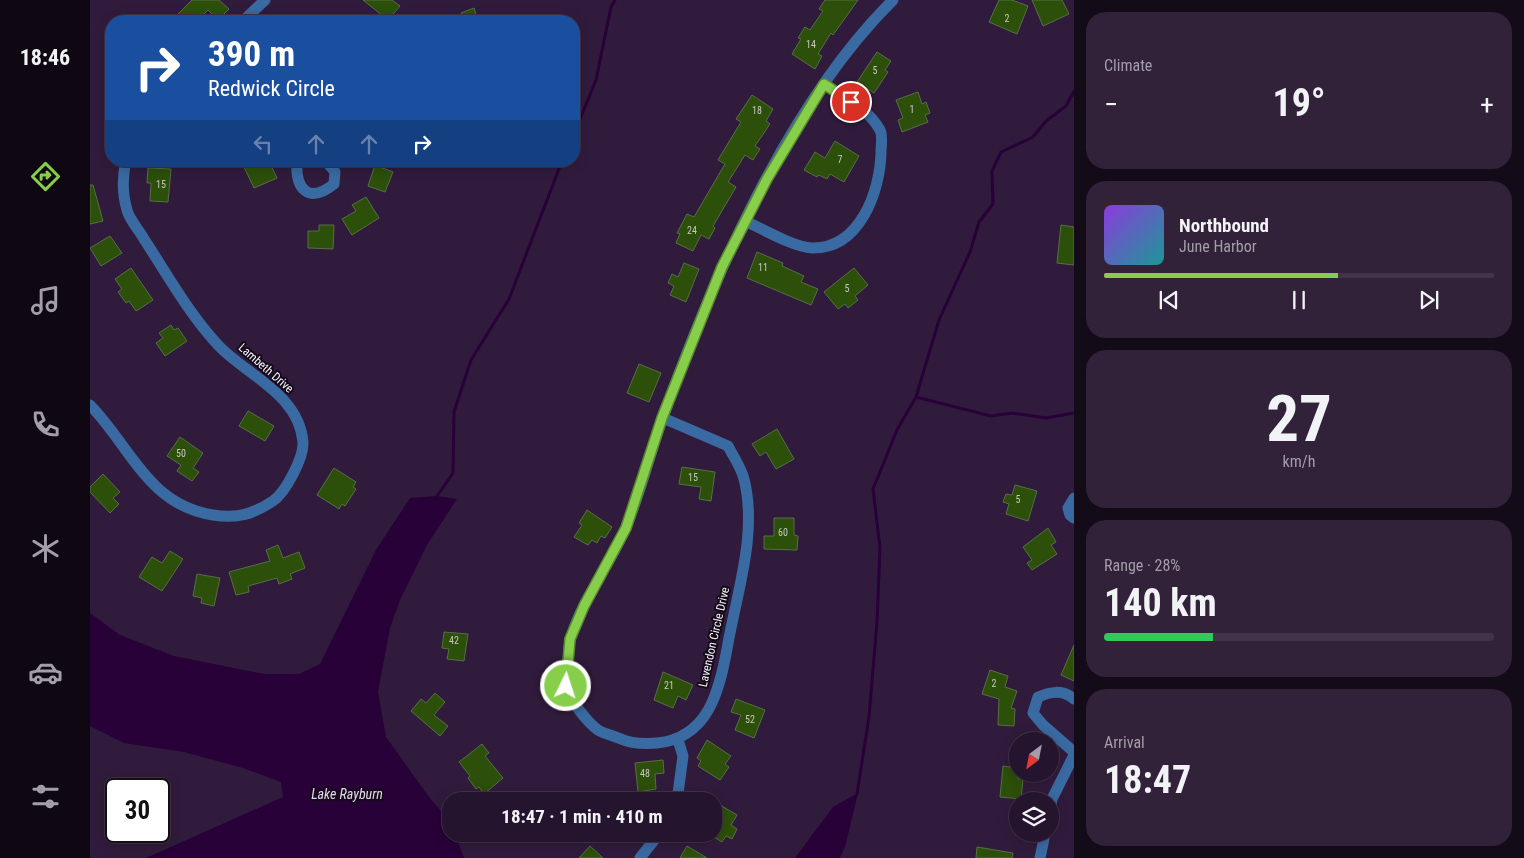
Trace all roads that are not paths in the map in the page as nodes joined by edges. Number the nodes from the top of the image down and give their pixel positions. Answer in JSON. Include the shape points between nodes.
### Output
{"nodes":[{"id":1,"x":265,"y":0,"type":"edge"},
{"id":2,"x":893,"y":0,"type":"edge"},
{"id":3,"x":249,"y":15,"type":"edge"},
{"id":4,"x":824,"y":84,"type":"junction"},
{"id":5,"x":125,"y":167,"type":"edge"},
{"id":6,"x":298,"y":167,"type":"edge"},
{"id":7,"x":331,"y":167,"type":"edge"},
{"id":8,"x":745,"y":221,"type":"junction"},
{"id":9,"x":90,"y":405,"type":"edge"},
{"id":10,"x":662,"y":418,"type":"junction"},
{"id":11,"x":1074,"y":498,"type":"edge"},
{"id":12,"x":1074,"y":518,"type":"edge"},
{"id":13,"x":1074,"y":699,"type":"edge"},
{"id":14,"x":678,"y":740,"type":"junction"},
{"id":15,"x":1074,"y":753,"type":"edge"},
{"id":16,"x":679,"y":792,"type":"edge"},
{"id":17,"x":1055,"y":792,"type":"edge"},
{"id":18,"x":653,"y":842,"type":"edge"},
{"id":19,"x":1043,"y":842,"type":"edge"},
{"id":20,"x":640,"y":858,"type":"edge"},
{"id":21,"x":1040,"y":858,"type":"edge"}],
"edges":[{"from":1,"to":3,"type":"street"},
{"from":2,"to":4,"type":"street"},
{"from":4,"to":8,"type":"street"},
{"from":4,"to":8,"type":"street","via":[[864,110],[881,132],[881,159],[867,212],[853,231],[833,244],[812,248]]},
{"from":5,"to":9,"type":"street","name":"Lambeth Drive","via":[[122,178],[127,211],[173,283],[218,345],[275,392],[294,413],[303,442],[295,472],[279,497],[254,513],[223,517],[192,512],[165,497],[142,473]]},
{"from":6,"to":7,"type":"street","via":[[298,180],[303,190],[312,194],[323,192],[334,184],[336,172]]},
{"from":8,"to":10,"type":"street","via":[[722,267]]},
{"from":10,"to":14,"type":"street","name":"Lavendon Circle Drive","via":[[728,446],[744,477],[748,515],[737,600],[722,673],[712,705],[692,731]]},
{"from":10,"to":14,"type":"street","via":[[626,528],[570,639],[566,686],[573,702],[596,729],[630,743]]},
{"from":11,"to":12,"type":"street","via":[[1068,508]]},
{"from":13,"to":15,"type":"street","via":[[1052,691],[1038,697],[1033,713]]},
{"from":14,"to":16,"type":"street","via":[[683,756]]},
{"from":15,"to":17,"type":"street"},
{"from":18,"to":20,"type":"street"},
{"from":19,"to":21,"type":"street"}]}
